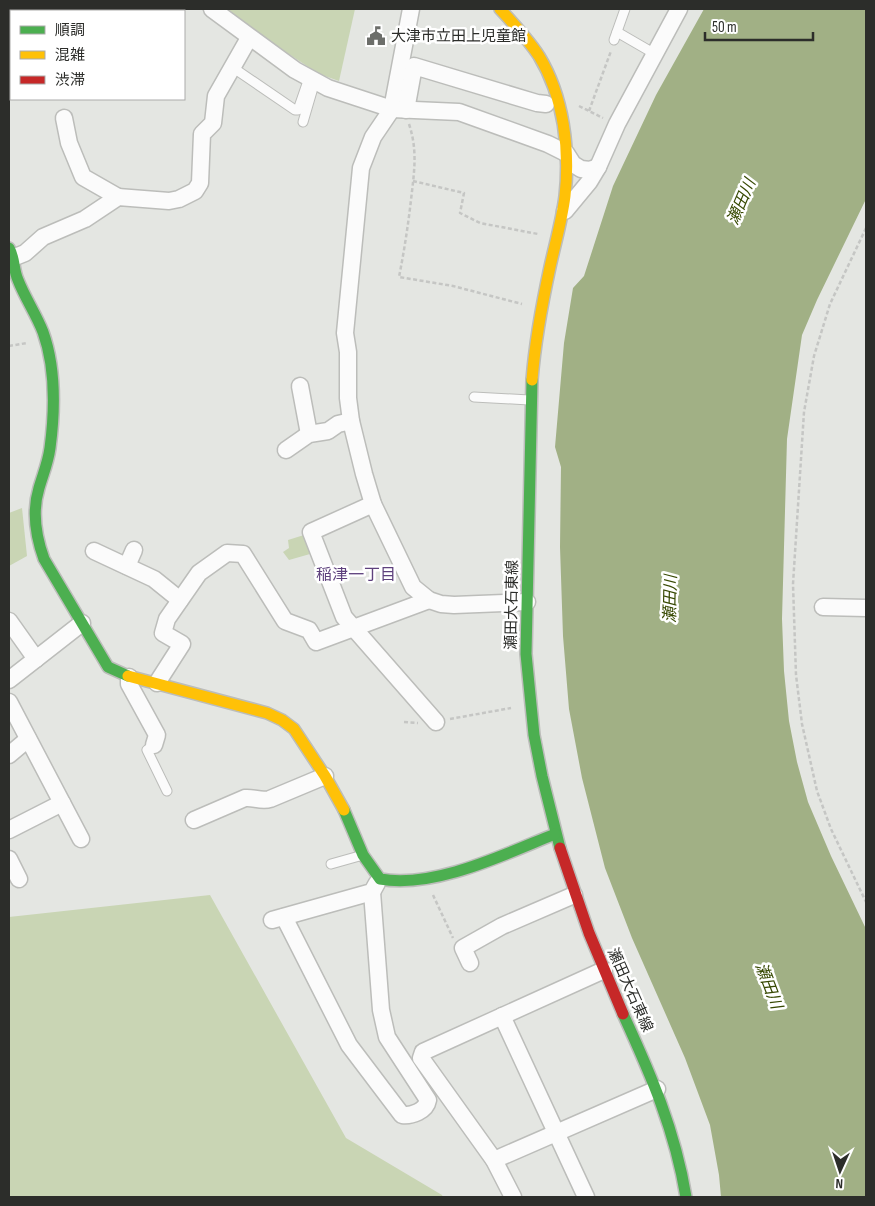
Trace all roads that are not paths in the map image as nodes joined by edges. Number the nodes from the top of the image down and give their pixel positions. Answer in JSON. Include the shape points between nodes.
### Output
{"nodes":[{"id":1,"x":212,"y":9,"type":"edge"},
{"id":2,"x":411,"y":9,"type":"edge"},
{"id":3,"x":500,"y":9,"type":"edge"},
{"id":4,"x":625,"y":9,"type":"edge"},
{"id":5,"x":679,"y":9,"type":"edge"},
{"id":6,"x":249,"y":38,"type":"junction"},
{"id":7,"x":655,"y":54,"type":"junction"},
{"id":8,"x":232,"y":67,"type":"junction"},
{"id":9,"x":312,"y":80,"type":"junction"},
{"id":10,"x":552,"y":102,"type":"junction"},
{"id":11,"x":399,"y":109,"type":"junction"},
{"id":12,"x":64,"y":118,"type":"dead end"},
{"id":13,"x":303,"y":122,"type":"dead end"},
{"id":14,"x":566,"y":153,"type":"junction"},
{"id":15,"x":598,"y":167,"type":"junction"},
{"id":16,"x":118,"y":197,"type":"junction"},
{"id":17,"x":562,"y":214,"type":"junction"},
{"id":18,"x":12,"y":252,"type":"edge"},
{"id":19,"x":300,"y":386,"type":"dead end"},
{"id":20,"x":474,"y":397,"type":"dead end"},
{"id":21,"x":532,"y":400,"type":"junction"},
{"id":22,"x":352,"y":421,"type":"junction"},
{"id":23,"x":309,"y":434,"type":"junction"},
{"id":24,"x":286,"y":450,"type":"dead end"},
{"id":25,"x":372,"y":504,"type":"junction"},
{"id":26,"x":134,"y":550,"type":"dead end"},
{"id":27,"x":94,"y":551,"type":"dead end"},
{"id":28,"x":127,"y":566,"type":"junction"},
{"id":29,"x":180,"y":600,"type":"junction"},
{"id":30,"x":430,"y":600,"type":"junction"},
{"id":31,"x":527,"y":602,"type":"junction"},
{"id":32,"x":822,"y":607,"type":"dead end"},
{"id":33,"x":866,"y":608,"type":"edge"},
{"id":34,"x":9,"y":621,"type":"edge"},
{"id":35,"x":82,"y":623,"type":"junction"},
{"id":36,"x":354,"y":628,"type":"junction"},
{"id":37,"x":36,"y":659,"type":"junction"},
{"id":38,"x":128,"y":677,"type":"junction"},
{"id":39,"x":9,"y":680,"type":"edge"},
{"id":40,"x":157,"y":683,"type":"junction"},
{"id":41,"x":9,"y":702,"type":"edge"},
{"id":42,"x":436,"y":722,"type":"road end"},
{"id":43,"x":28,"y":739,"type":"junction"},
{"id":44,"x":154,"y":745,"type":"joint"},
{"id":45,"x":9,"y":755,"type":"edge"},
{"id":46,"x":325,"y":776,"type":"junction"},
{"id":47,"x":167,"y":791,"type":"dead end"},
{"id":48,"x":62,"y":803,"type":"junction"},
{"id":49,"x":194,"y":820,"type":"dead end"},
{"id":50,"x":9,"y":830,"type":"edge"},
{"id":51,"x":555,"y":834,"type":"junction"},
{"id":52,"x":81,"y":839,"type":"dead end"},
{"id":53,"x":363,"y":855,"type":"junction"},
{"id":54,"x":9,"y":859,"type":"edge"},
{"id":55,"x":331,"y":864,"type":"dead end"},
{"id":56,"x":19,"y":879,"type":"dead end"},
{"id":57,"x":376,"y":885,"type":"junction"},
{"id":58,"x":574,"y":895,"type":"junction"},
{"id":59,"x":470,"y":964,"type":"dead end"},
{"id":60,"x":604,"y":970,"type":"junction"},
{"id":61,"x":502,"y":1016,"type":"junction"},
{"id":62,"x":657,"y":1089,"type":"junction"},
{"id":63,"x":556,"y":1133,"type":"junction"},
{"id":64,"x":494,"y":1160,"type":"junction"},
{"id":65,"x":513,"y":1197,"type":"edge"},
{"id":66,"x":586,"y":1197,"type":"edge"},
{"id":67,"x":686,"y":1197,"type":"edge"}],
"edges":[{"from":1,"to":6,"type":"street"},
{"from":2,"to":11,"type":"street"},
{"from":3,"to":10,"type":"main road","name":"瀬田大石東線","via":[[530,42],[545,66]]},
{"from":4,"to":7,"type":"lane","via":[[615,36]]},
{"from":5,"to":7,"type":"street"},
{"from":6,"to":8,"type":"street"},
{"from":6,"to":9,"type":"street"},
{"from":7,"to":15,"type":"street"},
{"from":8,"to":9,"type":"lane","via":[[294,110],[298,110]]},
{"from":8,"to":16,"type":"street","via":[[216,96],[214,123],[202,134],[200,183],[195,191],[169,201]]},
{"from":9,"to":11,"type":"street","via":[[328,88]]},
{"from":9,"to":13,"type":"lane"},
{"from":10,"to":11,"type":"street","via":[[537,103],[414,66]]},
{"from":10,"to":14,"type":"main road","name":"瀬田大石東線","via":[[565,136]]},
{"from":11,"to":14,"type":"street","via":[[459,112]]},
{"from":11,"to":22,"type":"street","via":[[373,137],[361,168],[345,333]]},
{"from":12,"to":16,"type":"street","via":[[68,143],[83,177]]},
{"from":14,"to":15,"type":"street","via":[[582,169]]},
{"from":14,"to":17,"type":"main road","name":"瀬田大石東線"},
{"from":15,"to":17,"type":"street"},
{"from":16,"to":18,"type":"street","via":[[85,219],[43,238],[26,252]]},
{"from":17,"to":21,"type":"main road","name":"瀬田大石東線","via":[[534,354]]},
{"from":18,"to":35,"type":"main road","via":[[14,270],[46,339],[50,374],[53,410],[47,465],[38,492],[38,544]]},
{"from":19,"to":23,"type":"street"},
{"from":20,"to":21,"type":"lane"},
{"from":21,"to":31,"type":"main road","name":"瀬田大石東線"},
{"from":22,"to":23,"type":"street","via":[[338,424],[328,431]]},
{"from":22,"to":25,"type":"street"},
{"from":23,"to":24,"type":"street"},
{"from":25,"to":30,"type":"street","via":[[413,587]]},
{"from":25,"to":36,"type":"street","via":[[311,532],[344,617]]},
{"from":26,"to":28,"type":"street"},
{"from":27,"to":28,"type":"street"},
{"from":28,"to":29,"type":"street","via":[[154,579]]},
{"from":29,"to":36,"type":"street","via":[[199,573],[227,553],[243,554],[285,621],[309,630],[316,642]]},
{"from":29,"to":40,"type":"street","via":[[167,619],[163,632],[182,644]]},
{"from":30,"to":31,"type":"street","via":[[454,606]]},
{"from":30,"to":36,"type":"street"},
{"from":31,"to":51,"type":"main road","name":"瀬田大石東線","via":[[526,654],[530,704]]},
{"from":32,"to":33,"type":"street"},
{"from":34,"to":37,"type":"street"},
{"from":35,"to":37,"type":"street"},
{"from":35,"to":38,"type":"main road","via":[[108,667]]},
{"from":36,"to":42,"type":"street"},
{"from":37,"to":39,"type":"street"},
{"from":38,"to":40,"type":"main road"},
{"from":38,"to":44,"type":"street","via":[[157,735]]},
{"from":40,"to":46,"type":"main road","via":[[282,720],[294,730]]},
{"from":41,"to":43,"type":"street"},
{"from":43,"to":45,"type":"street"},
{"from":43,"to":48,"type":"street"},
{"from":44,"to":47,"type":"lane","via":[[147,750]]},
{"from":46,"to":49,"type":"street","via":[[263,801],[245,798]]},
{"from":46,"to":53,"type":"main road"},
{"from":48,"to":50,"type":"street"},
{"from":48,"to":52,"type":"street"},
{"from":51,"to":57,"type":"main road","via":[[470,867]]},
{"from":51,"to":58,"type":"main road","name":"瀬田大石東線"},
{"from":53,"to":55,"type":"lane"},
{"from":53,"to":57,"type":"main road"},
{"from":54,"to":56,"type":"street"},
{"from":57,"to":57,"type":"street","via":[[278,919],[349,1045],[402,1116],[411,1116],[426,1107],[428,1100],[388,1037],[381,1010]]},
{"from":58,"to":59,"type":"street","via":[[502,926],[463,948]]},
{"from":58,"to":60,"type":"main road","name":"瀬田大石東線"},
{"from":60,"to":61,"type":"street"},
{"from":60,"to":62,"type":"main road","name":"瀬田大石東線"},
{"from":61,"to":63,"type":"street"},
{"from":61,"to":64,"type":"street","via":[[423,1052],[421,1058]]},
{"from":62,"to":63,"type":"street"},
{"from":62,"to":67,"type":"main road","name":"瀬田大石東線","via":[[679,1154]]},
{"from":63,"to":64,"type":"street"},
{"from":63,"to":66,"type":"street"},
{"from":64,"to":65,"type":"street"}]}
